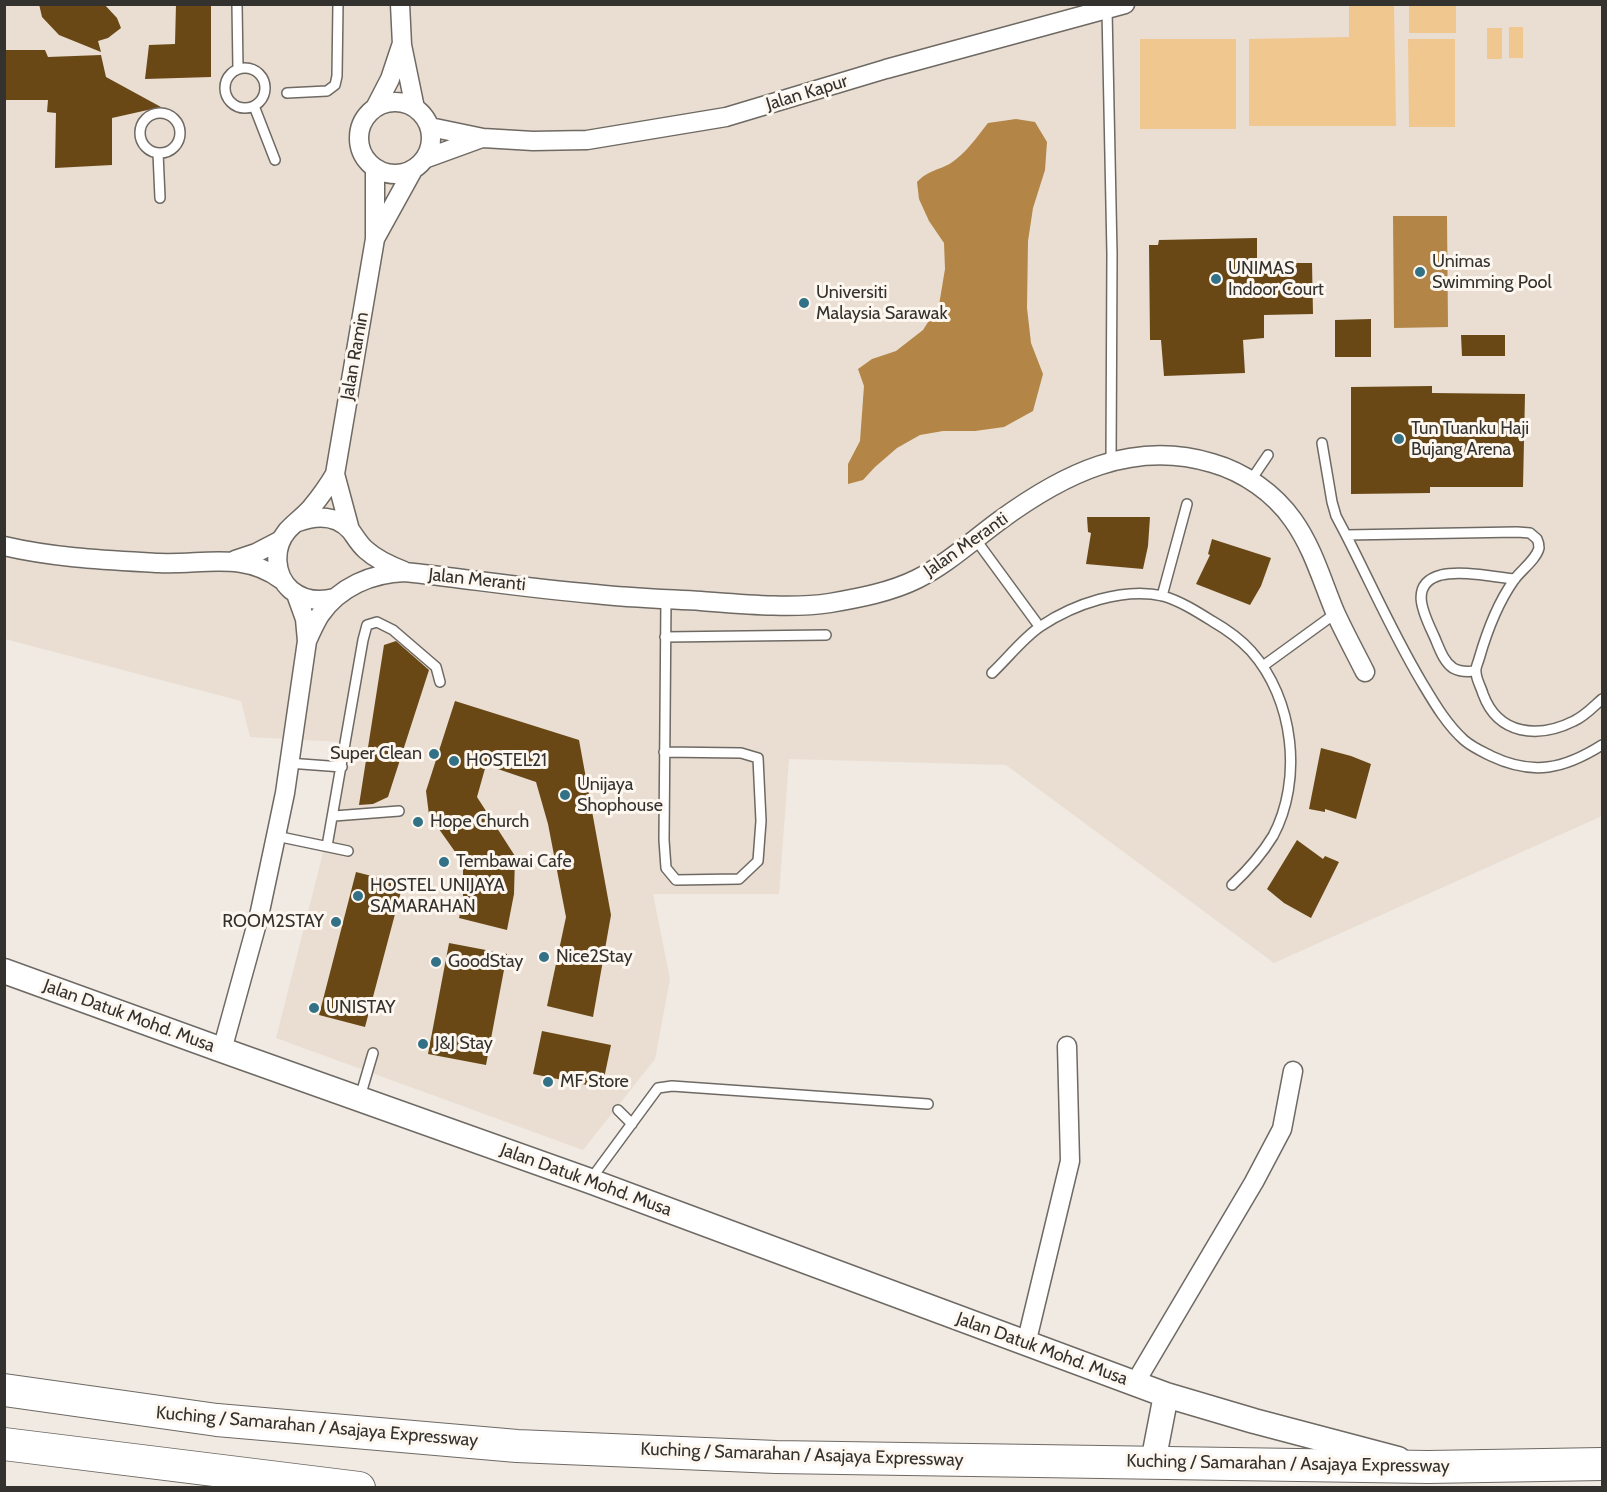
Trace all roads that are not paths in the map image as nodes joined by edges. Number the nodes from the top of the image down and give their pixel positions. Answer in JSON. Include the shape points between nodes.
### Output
{"nodes":[{"id":1,"x":237,"y":4,"type":"edge"},
{"id":2,"x":400,"y":4,"type":"edge"},
{"id":3,"x":338,"y":9,"type":"edge"},
{"id":4,"x":1114,"y":11,"type":"edge"},
{"id":5,"x":402,"y":45,"type":"junction"},
{"id":6,"x":238,"y":69,"type":"junction"},
{"id":7,"x":287,"y":93,"type":"dead end"},
{"id":8,"x":254,"y":106,"type":"junction"},
{"id":9,"x":375,"y":108,"type":"junction"},
{"id":10,"x":415,"y":108,"type":"junction"},
{"id":11,"x":430,"y":127,"type":"junction"},
{"id":12,"x":483,"y":138,"type":"junction"},
{"id":13,"x":158,"y":153,"type":"junction"},
{"id":14,"x":427,"y":158,"type":"junction"},
{"id":15,"x":275,"y":160,"type":"dead end"},
{"id":16,"x":375,"y":169,"type":"junction"},
{"id":17,"x":413,"y":170,"type":"junction"},
{"id":18,"x":160,"y":198,"type":"dead end"},
{"id":19,"x":375,"y":239,"type":"junction"},
{"id":20,"x":1322,"y":443,"type":"dead end"},
{"id":21,"x":1268,"y":455,"type":"dead end"},
{"id":22,"x":1111,"y":461,"type":"junction"},
{"id":23,"x":335,"y":474,"type":"junction"},
{"id":24,"x":1251,"y":480,"type":"junction"},
{"id":25,"x":1187,"y":504,"type":"dead end"},
{"id":26,"x":298,"y":522,"type":"junction"},
{"id":27,"x":354,"y":535,"type":"junction"},
{"id":28,"x":1347,"y":535,"type":"junction"},
{"id":29,"x":281,"y":540,"type":"junction"},
{"id":30,"x":976,"y":540,"type":"junction"},
{"id":31,"x":4,"y":546,"type":"edge"},
{"id":32,"x":235,"y":560,"type":"junction"},
{"id":33,"x":405,"y":572,"type":"junction"},
{"id":34,"x":1515,"y":579,"type":"junction"},
{"id":35,"x":282,"y":580,"type":"junction"},
{"id":36,"x":296,"y":594,"type":"junction"},
{"id":37,"x":341,"y":594,"type":"junction"},
{"id":38,"x":1162,"y":596,"type":"junction"},
{"id":39,"x":666,"y":599,"type":"junction"},
{"id":40,"x":1336,"y":613,"type":"junction"},
{"id":41,"x":1040,"y":626,"type":"junction"},
{"id":42,"x":826,"y":635,"type":"dead end"},
{"id":43,"x":665,"y":637,"type":"junction"},
{"id":44,"x":307,"y":640,"type":"junction"},
{"id":45,"x":1263,"y":666,"type":"junction"},
{"id":46,"x":1475,"y":671,"type":"junction"},
{"id":47,"x":1365,"y":672,"type":"dead end"},
{"id":48,"x":992,"y":673,"type":"dead end"},
{"id":49,"x":440,"y":682,"type":"dead end"},
{"id":50,"x":1602,"y":699,"type":"edge"},
{"id":51,"x":1602,"y":745,"type":"edge"},
{"id":52,"x":664,"y":752,"type":"junction"},
{"id":53,"x":289,"y":757,"type":"junction"},
{"id":54,"x":342,"y":767,"type":"junction"},
{"id":55,"x":399,"y":812,"type":"dead end"},
{"id":56,"x":334,"y":816,"type":"junction"},
{"id":57,"x":276,"y":836,"type":"junction"},
{"id":58,"x":327,"y":846,"type":"junction"},
{"id":59,"x":348,"y":851,"type":"dead end"},
{"id":60,"x":1232,"y":885,"type":"dead end"},
{"id":61,"x":4,"y":971,"type":"edge"},
{"id":62,"x":1067,"y":1046,"type":"dead end"},
{"id":63,"x":222,"y":1050,"type":"junction"},
{"id":64,"x":373,"y":1053,"type":"dead end"},
{"id":65,"x":1293,"y":1071,"type":"dead end"},
{"id":66,"x":360,"y":1099,"type":"junction"},
{"id":67,"x":928,"y":1104,"type":"dead end"},
{"id":68,"x":618,"y":1110,"type":"dead end"},
{"id":69,"x":632,"y":1124,"type":"junction"},
{"id":70,"x":590,"y":1181,"type":"junction"},
{"id":71,"x":1026,"y":1344,"type":"junction"},
{"id":72,"x":1135,"y":1383,"type":"junction"},
{"id":73,"x":4,"y":1390,"type":"edge"},
{"id":74,"x":1166,"y":1395,"type":"junction"},
{"id":75,"x":4,"y":1443,"type":"edge"},
{"id":76,"x":1153,"y":1462,"type":"junction"},
{"id":77,"x":1602,"y":1464,"type":"edge"},
{"id":78,"x":1428,"y":1467,"type":"junction"},
{"id":79,"x":348,"y":1487,"type":"edge"},
{"id":80,"x":359,"y":1488,"type":"edge"}],
"edges":[{"from":1,"to":6,"type":"lane"},
{"from":2,"to":5,"type":"street"},
{"from":3,"to":7,"type":"lane","via":[[335,85],[327,91]]},
{"from":4,"to":12,"type":"street","name":"Jalan Kapur","via":[[886,69],[726,117],[587,141]]},
{"from":4,"to":22,"type":"lane","via":[[1108,33]]},
{"from":5,"to":9,"type":"street"},
{"from":5,"to":10,"type":"street"},
{"from":6,"to":8,"type":"lane","via":[[252,69],[262,79],[265,92]]},
{"from":6,"to":8,"type":"lane","via":[[227,78],[225,93],[233,105],[247,109]]},
{"from":8,"to":15,"type":"lane"},
{"from":9,"to":10,"type":"street","via":[[395,102]]},
{"from":9,"to":16,"type":"street","via":[[359,136],[363,154]]},
{"from":10,"to":11,"type":"street"},
{"from":11,"to":12,"type":"street","name":"Jalan Kapur"},
{"from":11,"to":14,"type":"street","via":[[431,148]]},
{"from":12,"to":14,"type":"street","name":"Jalan Kapur"},
{"from":13,"to":13,"type":"lane","via":[[142,144],[140,126],[145,118],[162,112],[170,115],[180,130],[175,147]]},
{"from":13,"to":18,"type":"lane"},
{"from":14,"to":17,"type":"street"},
{"from":16,"to":17,"type":"street","via":[[394,175]]},
{"from":16,"to":19,"type":"street","name":"Jalan Ramin"},
{"from":17,"to":19,"type":"street","name":"Jalan Ramin"},
{"from":19,"to":23,"type":"street","name":"Jalan Ramin"},
{"from":20,"to":28,"type":"lane","via":[[1332,502]]},
{"from":21,"to":24,"type":"lane"},
{"from":22,"to":24,"type":"street","name":"Jalan Meranti","via":[[1178,455],[1218,464]]},
{"from":22,"to":30,"type":"street","name":"Jalan Meranti","via":[[1053,486]]},
{"from":23,"to":26,"type":"street"},
{"from":23,"to":27,"type":"street"},
{"from":24,"to":40,"type":"street","name":"Jalan Meranti","via":[[1292,518],[1311,550]]},
{"from":25,"to":38,"type":"lane"},
{"from":26,"to":27,"type":"street","via":[[326,517]]},
{"from":26,"to":29,"type":"street"},
{"from":27,"to":33,"type":"street","via":[[378,559]]},
{"from":27,"to":37,"type":"street","via":[[361,567],[356,580]]},
{"from":28,"to":34,"type":"lane","via":[[1530,533],[1538,539],[1539,548]]},
{"from":28,"to":51,"type":"lane","via":[[1403,650],[1440,712],[1463,739],[1505,763],[1527,768],[1554,766]]},
{"from":29,"to":32,"type":"street"},
{"from":29,"to":35,"type":"street","via":[[277,560]]},
{"from":30,"to":39,"type":"street","name":"Jalan Meranti","via":[[914,580],[828,603],[741,604]]},
{"from":30,"to":41,"type":"lane"},
{"from":31,"to":32,"type":"street","via":[[106,560]]},
{"from":32,"to":35,"type":"street","via":[[258,566]]},
{"from":33,"to":37,"type":"street","via":[[377,575]]},
{"from":33,"to":39,"type":"street","name":"Jalan Meranti"},
{"from":34,"to":46,"type":"lane","via":[[1490,624]]},
{"from":34,"to":46,"type":"lane","via":[[1453,573],[1439,575],[1424,587],[1423,612],[1444,657],[1454,669]]},
{"from":35,"to":36,"type":"street"},
{"from":36,"to":37,"type":"street","via":[[315,600]]},
{"from":36,"to":44,"type":"street"},
{"from":37,"to":44,"type":"street","via":[[319,617]]},
{"from":38,"to":41,"type":"lane","via":[[1112,597],[1075,608]]},
{"from":38,"to":45,"type":"lane","via":[[1226,630]]},
{"from":39,"to":43,"type":"lane"},
{"from":40,"to":45,"type":"lane"},
{"from":40,"to":47,"type":"street","name":"Jalan Meranti"},
{"from":41,"to":48,"type":"lane"},
{"from":42,"to":43,"type":"lane"},
{"from":43,"to":52,"type":"lane"},
{"from":44,"to":53,"type":"street"},
{"from":45,"to":60,"type":"lane","via":[[1277,694],[1288,734],[1288,793],[1274,834]]},
{"from":46,"to":50,"type":"lane","via":[[1495,716],[1516,729],[1543,731],[1562,726]]},
{"from":49,"to":54,"type":"lane","via":[[436,667],[393,630],[377,622],[367,625]]},
{"from":52,"to":52,"type":"lane","via":[[666,868],[676,880],[739,879],[758,861],[758,758],[741,753]]},
{"from":53,"to":54,"type":"lane"},
{"from":53,"to":57,"type":"street"},
{"from":54,"to":56,"type":"lane"},
{"from":55,"to":56,"type":"lane"},
{"from":56,"to":58,"type":"lane"},
{"from":57,"to":58,"type":"lane"},
{"from":57,"to":63,"type":"street","via":[[259,916]]},
{"from":58,"to":59,"type":"lane"},
{"from":61,"to":63,"type":"street","name":"Jalan Datuk Mohd. Musa"},
{"from":62,"to":71,"type":"street","via":[[1070,1161]]},
{"from":63,"to":66,"type":"street","name":"Jalan Datuk Mohd. Musa"},
{"from":64,"to":66,"type":"lane"},
{"from":65,"to":72,"type":"street","via":[[1282,1129]]},
{"from":66,"to":70,"type":"street","name":"Jalan Datuk Mohd. Musa"},
{"from":67,"to":69,"type":"lane","via":[[672,1086],[658,1088]]},
{"from":68,"to":69,"type":"lane"},
{"from":69,"to":70,"type":"lane"},
{"from":70,"to":71,"type":"street","name":"Jalan Datuk Mohd. Musa"},
{"from":71,"to":72,"type":"street","name":"Jalan Datuk Mohd. Musa"},
{"from":72,"to":74,"type":"street","name":"Jalan Datuk Mohd. Musa"},
{"from":73,"to":76,"type":"highway","name":"Kuching / Samarahan / Asajaya Expressway","via":[[217,1420],[517,1446],[776,1457]]},
{"from":74,"to":76,"type":"street"},
{"from":74,"to":78,"type":"street","name":"Jalan Datuk Mohd. Musa"},
{"from":75,"to":79,"type":"highway"},
{"from":76,"to":78,"type":"highway","name":"Kuching / Samarahan / Asajaya Expressway"},
{"from":77,"to":78,"type":"highway","name":"Kuching / Samarahan / Asajaya Expressway"},
{"from":79,"to":80,"type":"highway"}]}
